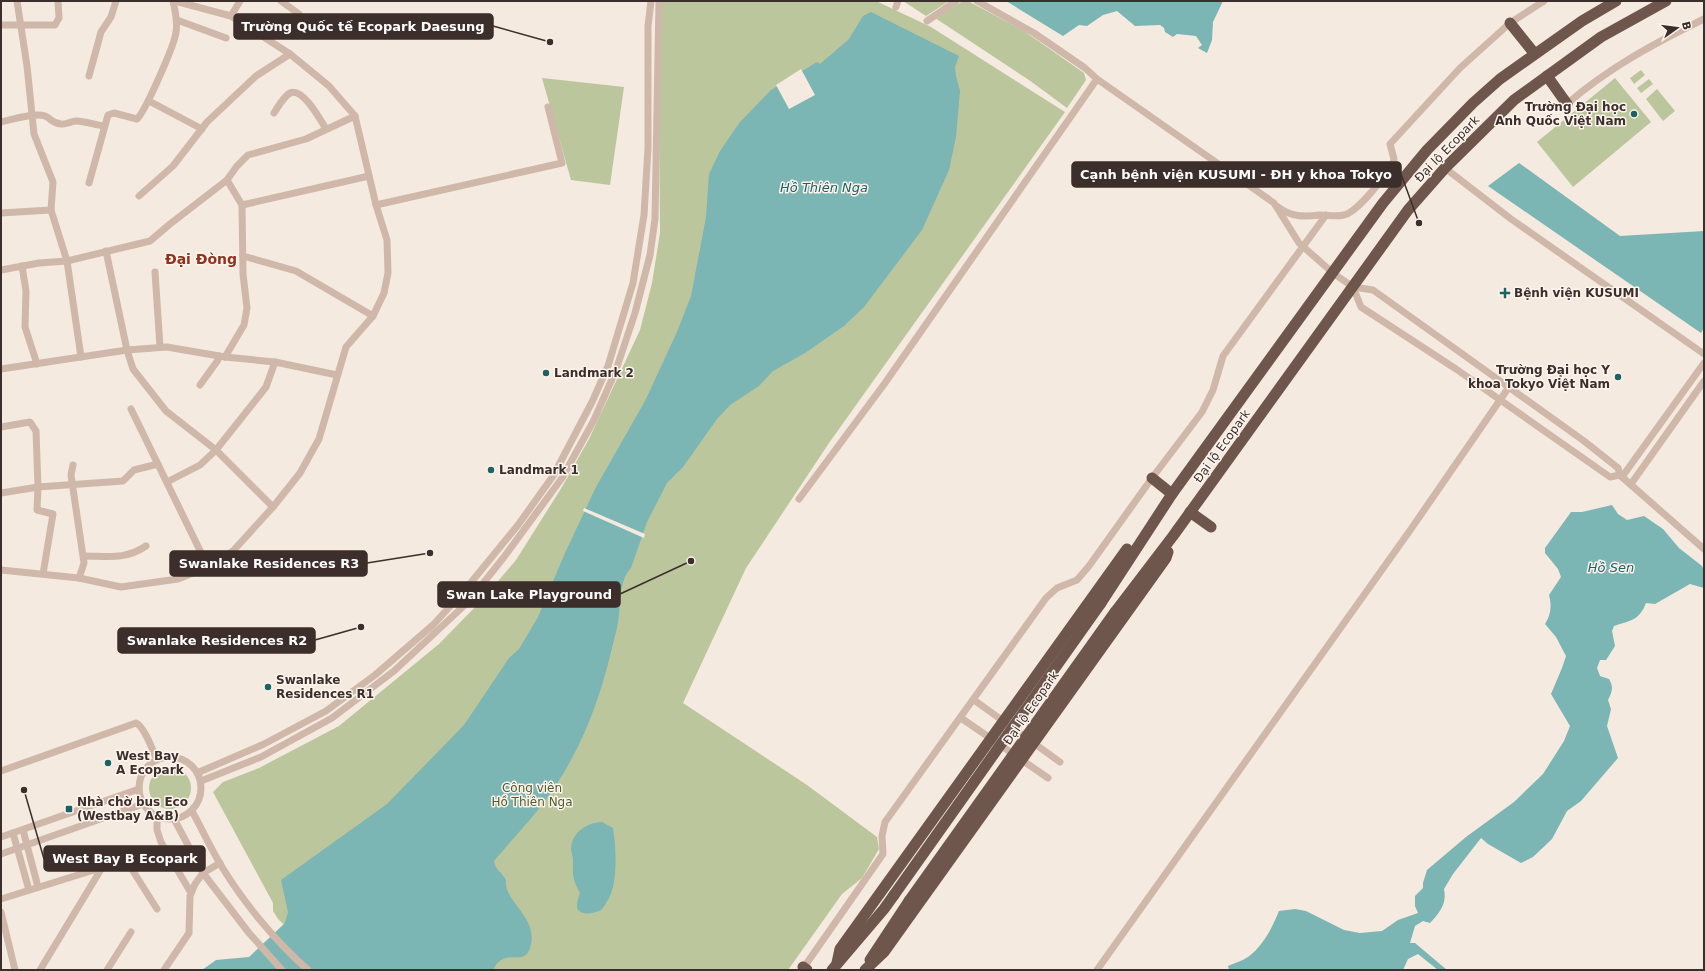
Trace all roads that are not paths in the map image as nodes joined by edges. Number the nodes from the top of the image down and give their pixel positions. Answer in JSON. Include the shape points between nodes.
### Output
{"nodes":[{"id":1,"x":17,"y":1,"type":"edge"},
{"id":2,"x":58,"y":1,"type":"edge"},
{"id":3,"x":116,"y":1,"type":"edge"},
{"id":4,"x":174,"y":1,"type":"edge"},
{"id":5,"x":240,"y":1,"type":"edge"},
{"id":6,"x":281,"y":1,"type":"edge"},
{"id":7,"x":956,"y":1,"type":"edge"},
{"id":8,"x":977,"y":1,"type":"edge"},
{"id":9,"x":1544,"y":1,"type":"edge"},
{"id":10,"x":1616,"y":1,"type":"edge"},
{"id":11,"x":1666,"y":1,"type":"edge"},
{"id":12,"x":650,"y":2,"type":"edge"},
{"id":13,"x":659,"y":3,"type":"edge"},
{"id":14,"x":299,"y":14,"type":"dead end"},
{"id":15,"x":231,"y":16,"type":"junction"},
{"id":16,"x":1704,"y":19,"type":"edge"},
{"id":17,"x":176,"y":20,"type":"junction"},
{"id":18,"x":927,"y":21,"type":"dead end"},
{"id":19,"x":1510,"y":23,"type":"junction"},
{"id":20,"x":20,"y":24,"type":"junction"},
{"id":21,"x":1,"y":25,"type":"edge"},
{"id":22,"x":226,"y":38,"type":"dead end"},
{"id":23,"x":1534,"y":53,"type":"junction"},
{"id":24,"x":290,"y":54,"type":"junction"},
{"id":25,"x":89,"y":76,"type":"dead end"},
{"id":26,"x":1547,"y":76,"type":"junction"},
{"id":27,"x":1097,"y":79,"type":"junction"},
{"id":28,"x":149,"y":101,"type":"junction"},
{"id":29,"x":1567,"y":104,"type":"joint"},
{"id":30,"x":548,"y":107,"type":"dead end"},
{"id":31,"x":274,"y":113,"type":"dead end"},
{"id":32,"x":33,"y":116,"type":"junction"},
{"id":33,"x":355,"y":116,"type":"junction"},
{"id":34,"x":1,"y":122,"type":"edge"},
{"id":35,"x":104,"y":126,"type":"junction"},
{"id":36,"x":202,"y":129,"type":"junction"},
{"id":37,"x":326,"y":129,"type":"junction"},
{"id":38,"x":648,"y":148,"type":"junction"},
{"id":39,"x":657,"y":148,"type":"junction"},
{"id":40,"x":1445,"y":168,"type":"junction"},
{"id":41,"x":369,"y":176,"type":"junction"},
{"id":42,"x":228,"y":180,"type":"junction"},
{"id":43,"x":90,"y":183,"type":"dead end"},
{"id":44,"x":140,"y":196,"type":"dead end"},
{"id":45,"x":1274,"y":203,"type":"junction"},
{"id":46,"x":242,"y":205,"type":"junction"},
{"id":47,"x":376,"y":205,"type":"junction"},
{"id":48,"x":51,"y":210,"type":"junction"},
{"id":49,"x":1,"y":213,"type":"edge"},
{"id":50,"x":1326,"y":215,"type":"junction"},
{"id":51,"x":1302,"y":247,"type":"junction"},
{"id":52,"x":106,"y":251,"type":"junction"},
{"id":53,"x":243,"y":256,"type":"junction"},
{"id":54,"x":66,"y":261,"type":"junction"},
{"id":55,"x":22,"y":266,"type":"junction"},
{"id":56,"x":1,"y":270,"type":"edge"},
{"id":57,"x":155,"y":272,"type":"dead end"},
{"id":58,"x":1333,"y":273,"type":"junction"},
{"id":59,"x":1353,"y":287,"type":"junction"},
{"id":60,"x":631,"y":293,"type":"junction"},
{"id":61,"x":640,"y":295,"type":"junction"},
{"id":62,"x":373,"y":316,"type":"junction"},
{"id":63,"x":160,"y":347,"type":"junction"},
{"id":64,"x":126,"y":350,"type":"junction"},
{"id":65,"x":1704,"y":354,"type":"edge"},
{"id":66,"x":222,"y":356,"type":"junction"},
{"id":67,"x":81,"y":357,"type":"junction"},
{"id":68,"x":275,"y":362,"type":"junction"},
{"id":69,"x":1704,"y":363,"type":"edge"},
{"id":70,"x":37,"y":364,"type":"junction"},
{"id":71,"x":1,"y":369,"type":"edge"},
{"id":72,"x":337,"y":375,"type":"junction"},
{"id":73,"x":1704,"y":381,"type":"edge"},
{"id":74,"x":200,"y":385,"type":"dead end"},
{"id":75,"x":1509,"y":387,"type":"junction"},
{"id":76,"x":1500,"y":400,"type":"junction"},
{"id":77,"x":131,"y":409,"type":"dead end"},
{"id":78,"x":1,"y":426,"type":"edge"},
{"id":79,"x":216,"y":450,"type":"junction"},
{"id":80,"x":158,"y":464,"type":"junction"},
{"id":81,"x":73,"y":465,"type":"dead end"},
{"id":82,"x":1621,"y":476,"type":"junction"},
{"id":83,"x":1152,"y":478,"type":"junction"},
{"id":84,"x":167,"y":482,"type":"junction"},
{"id":85,"x":1631,"y":484,"type":"junction"},
{"id":86,"x":73,"y":486,"type":"junction"},
{"id":87,"x":38,"y":488,"type":"junction"},
{"id":88,"x":544,"y":489,"type":"junction"},
{"id":89,"x":1,"y":493,"type":"edge"},
{"id":90,"x":550,"y":494,"type":"junction"},
{"id":91,"x":1172,"y":494,"type":"junction"},
{"id":92,"x":800,"y":499,"type":"dead end"},
{"id":93,"x":273,"y":507,"type":"junction"},
{"id":94,"x":1160,"y":510,"type":"junction"},
{"id":95,"x":1190,"y":512,"type":"junction"},
{"id":96,"x":1211,"y":527,"type":"dead end"},
{"id":97,"x":1173,"y":536,"type":"junction"},
{"id":98,"x":146,"y":546,"type":"dead end"},
{"id":99,"x":1704,"y":550,"type":"edge"},
{"id":100,"x":84,"y":556,"type":"junction"},
{"id":101,"x":208,"y":567,"type":"junction"},
{"id":102,"x":1,"y":570,"type":"edge"},
{"id":103,"x":43,"y":574,"type":"junction"},
{"id":104,"x":80,"y":578,"type":"junction"},
{"id":105,"x":398,"y":655,"type":"junction"},
{"id":106,"x":404,"y":662,"type":"junction"},
{"id":107,"x":974,"y":700,"type":"junction"},
{"id":108,"x":961,"y":718,"type":"junction"},
{"id":109,"x":1004,"y":721,"type":"junction"},
{"id":110,"x":295,"y":728,"type":"junction"},
{"id":111,"x":299,"y":736,"type":"junction"},
{"id":112,"x":992,"y":739,"type":"junction"},
{"id":113,"x":1034,"y":743,"type":"junction"},
{"id":114,"x":157,"y":760,"type":"junction"},
{"id":115,"x":1022,"y":760,"type":"junction"},
{"id":116,"x":1060,"y":762,"type":"dead end"},
{"id":117,"x":1,"y":771,"type":"edge"},
{"id":118,"x":197,"y":773,"type":"junction"},
{"id":119,"x":1048,"y":778,"type":"dead end"},
{"id":120,"x":201,"y":782,"type":"junction"},
{"id":121,"x":138,"y":789,"type":"junction"},
{"id":122,"x":143,"y":804,"type":"junction"},
{"id":123,"x":192,"y":810,"type":"junction"},
{"id":124,"x":157,"y":816,"type":"junction"},
{"id":125,"x":174,"y":819,"type":"junction"},
{"id":126,"x":23,"y":830,"type":"junction"},
{"id":127,"x":13,"y":833,"type":"junction"},
{"id":128,"x":1,"y":837,"type":"edge"},
{"id":129,"x":26,"y":845,"type":"junction"},
{"id":130,"x":17,"y":848,"type":"junction"},
{"id":131,"x":1,"y":854,"type":"edge"},
{"id":132,"x":220,"y":863,"type":"junction"},
{"id":133,"x":103,"y":866,"type":"junction"},
{"id":134,"x":203,"y":873,"type":"junction"},
{"id":135,"x":38,"y":887,"type":"junction"},
{"id":136,"x":29,"y":890,"type":"junction"},
{"id":137,"x":191,"y":893,"type":"junction"},
{"id":138,"x":1,"y":900,"type":"edge"},
{"id":139,"x":156,"y":909,"type":"dead end"},
{"id":140,"x":1,"y":912,"type":"edge"},
{"id":141,"x":131,"y":932,"type":"dead end"},
{"id":142,"x":834,"y":967,"type":"edge"},
{"id":143,"x":804,"y":969,"type":"edge"},
{"id":144,"x":14,"y":970,"type":"edge"},
{"id":145,"x":40,"y":970,"type":"edge"},
{"id":146,"x":107,"y":970,"type":"edge"},
{"id":147,"x":164,"y":970,"type":"edge"},
{"id":148,"x":282,"y":970,"type":"edge"},
{"id":149,"x":308,"y":970,"type":"edge"},
{"id":150,"x":864,"y":970,"type":"edge"},
{"id":151,"x":1097,"y":970,"type":"edge"}],
"edges":[{"from":1,"to":20,"type":"street"},
{"from":2,"to":20,"type":"street","via":[[58,18],[55,25]]},
{"from":3,"to":25,"type":"street","via":[[111,17],[101,32]]},
{"from":4,"to":15,"type":"street"},
{"from":4,"to":17,"type":"street"},
{"from":5,"to":15,"type":"street"},
{"from":6,"to":14,"type":"street"},
{"from":7,"to":18,"type":"street"},
{"from":8,"to":27,"type":"street","via":[[1034,33]]},
{"from":9,"to":19,"type":"street"},
{"from":10,"to":23,"type":"highway","name":"Đại lộ Ecopark"},
{"from":11,"to":26,"type":"highway","name":"Đại lộ Ecopark","via":[[1601,37]]},
{"from":12,"to":13,"type":"street"},
{"from":12,"to":38,"type":"street","via":[[647,62]]},
{"from":13,"to":39,"type":"street"},
{"from":15,"to":24,"type":"street"},
{"from":16,"to":29,"type":"street","via":[[1616,66]]},
{"from":17,"to":22,"type":"street"},
{"from":17,"to":28,"type":"street","via":[[176,33]]},
{"from":19,"to":23,"type":"highway"},
{"from":19,"to":50,"type":"street","via":[[1460,68],[1390,144],[1394,159],[1392,167],[1354,210],[1345,215]]},
{"from":20,"to":21,"type":"street"},
{"from":20,"to":32,"type":"street"},
{"from":23,"to":58,"type":"highway","name":"Đại lộ Ecopark","via":[[1478,98],[1427,150],[1383,202]]},
{"from":24,"to":33,"type":"street","via":[[329,86]]},
{"from":24,"to":36,"type":"street","via":[[256,76]]},
{"from":26,"to":29,"type":"highway"},
{"from":26,"to":40,"type":"highway","name":"Đại lộ Ecopark","via":[[1514,100]]},
{"from":27,"to":45,"type":"street"},
{"from":27,"to":92,"type":"street","via":[[885,383]]},
{"from":28,"to":35,"type":"street","via":[[138,118],[111,113]]},
{"from":28,"to":36,"type":"street"},
{"from":30,"to":47,"type":"street","via":[[562,162]]},
{"from":31,"to":37,"type":"street","via":[[287,96],[292,92],[297,93],[311,105]]},
{"from":32,"to":34,"type":"street"},
{"from":32,"to":35,"type":"street","via":[[45,116],[52,122],[62,124],[81,122]]},
{"from":32,"to":48,"type":"street","via":[[34,134],[53,182]]},
{"from":33,"to":37,"type":"street"},
{"from":33,"to":41,"type":"street"},
{"from":35,"to":43,"type":"street"},
{"from":36,"to":44,"type":"street","via":[[173,166]]},
{"from":37,"to":42,"type":"street","via":[[306,139],[248,155]]},
{"from":38,"to":39,"type":"street"},
{"from":38,"to":60,"type":"street","via":[[644,215]]},
{"from":39,"to":61,"type":"street","via":[[655,219],[650,255]]},
{"from":40,"to":59,"type":"highway","name":"Đại lộ Ecopark","via":[[1408,210]]},
{"from":40,"to":65,"type":"street"},
{"from":41,"to":46,"type":"street"},
{"from":41,"to":47,"type":"street"},
{"from":42,"to":46,"type":"street"},
{"from":42,"to":52,"type":"street","via":[[150,241]]},
{"from":45,"to":50,"type":"street","via":[[1293,215]]},
{"from":45,"to":51,"type":"street"},
{"from":46,"to":53,"type":"street"},
{"from":47,"to":62,"type":"street","via":[[387,240],[388,273],[384,293]]},
{"from":48,"to":49,"type":"street"},
{"from":48,"to":54,"type":"street"},
{"from":50,"to":51,"type":"street"},
{"from":51,"to":58,"type":"street"},
{"from":51,"to":83,"type":"street","via":[[1222,356],[1213,390],[1202,412]]},
{"from":52,"to":54,"type":"street"},
{"from":52,"to":64,"type":"street"},
{"from":53,"to":62,"type":"street","via":[[296,271]]},
{"from":53,"to":66,"type":"street","via":[[247,308],[244,326]]},
{"from":54,"to":55,"type":"street"},
{"from":54,"to":67,"type":"street"},
{"from":55,"to":56,"type":"street"},
{"from":55,"to":70,"type":"street","via":[[26,291],[25,327]]},
{"from":57,"to":63,"type":"street"},
{"from":58,"to":59,"type":"street"},
{"from":58,"to":91,"type":"highway","name":"Đại lộ Ecopark"},
{"from":59,"to":75,"type":"street","via":[[1373,290]]},
{"from":59,"to":76,"type":"street","via":[[1361,306]]},
{"from":59,"to":95,"type":"highway","name":"Đại lộ Ecopark"},
{"from":60,"to":61,"type":"street"},
{"from":60,"to":88,"type":"street","via":[[608,366],[592,402]]},
{"from":61,"to":90,"type":"street","via":[[616,370],[594,420],[562,478]]},
{"from":62,"to":72,"type":"street","via":[[346,347]]},
{"from":63,"to":64,"type":"street"},
{"from":63,"to":66,"type":"street"},
{"from":64,"to":67,"type":"street"},
{"from":64,"to":79,"type":"street","via":[[133,368],[166,411]]},
{"from":66,"to":68,"type":"street"},
{"from":66,"to":74,"type":"street"},
{"from":67,"to":70,"type":"street"},
{"from":68,"to":72,"type":"street"},
{"from":68,"to":79,"type":"street","via":[[266,387]]},
{"from":69,"to":82,"type":"street"},
{"from":70,"to":71,"type":"street"},
{"from":72,"to":93,"type":"street","via":[[319,439],[300,473]]},
{"from":73,"to":85,"type":"street"},
{"from":75,"to":76,"type":"street"},
{"from":75,"to":82,"type":"street","via":[[1618,468]]},
{"from":76,"to":82,"type":"street","via":[[1610,477]]},
{"from":76,"to":151,"type":"street"},
{"from":77,"to":80,"type":"street"},
{"from":78,"to":87,"type":"street","via":[[30,422],[36,431]]},
{"from":79,"to":84,"type":"street","via":[[200,465]]},
{"from":79,"to":93,"type":"street"},
{"from":80,"to":84,"type":"street"},
{"from":80,"to":86,"type":"street","via":[[134,470],[123,481]]},
{"from":81,"to":86,"type":"street"},
{"from":82,"to":85,"type":"street"},
{"from":83,"to":91,"type":"highway"},
{"from":83,"to":107,"type":"street","via":[[1077,580],[1058,588],[1046,598]]},
{"from":84,"to":101,"type":"street"},
{"from":85,"to":99,"type":"street"},
{"from":86,"to":87,"type":"street"},
{"from":86,"to":100,"type":"street"},
{"from":87,"to":89,"type":"street"},
{"from":87,"to":103,"type":"street","via":[[37,510],[53,514]]},
{"from":88,"to":90,"type":"street"},
{"from":88,"to":105,"type":"street","via":[[464,591],[433,625]]},
{"from":90,"to":106,"type":"street","via":[[469,601]]},
{"from":91,"to":94,"type":"highway","name":"Đại lộ Ecopark"},
{"from":93,"to":101,"type":"street","via":[[233,551]]},
{"from":94,"to":109,"type":"highway","via":[[1138,535]]},
{"from":94,"to":142,"type":"highway","name":"Đại lộ Ecopark","bridge":true,"via":[[1101,603],[894,895]]},
{"from":95,"to":96,"type":"highway"},
{"from":95,"to":97,"type":"highway","name":"Đại lộ Ecopark"},
{"from":97,"to":113,"type":"highway","via":[[1166,558]]},
{"from":97,"to":150,"type":"highway","name":"Đại lộ Ecopark","bridge":true,"via":[[1115,612],[909,901]]},
{"from":98,"to":100,"type":"street","via":[[136,553],[125,556]]},
{"from":100,"to":104,"type":"street"},
{"from":101,"to":104,"type":"street","via":[[178,579],[121,587]]},
{"from":102,"to":103,"type":"street"},
{"from":103,"to":104,"type":"street"},
{"from":105,"to":106,"type":"street"},
{"from":105,"to":110,"type":"street","via":[[326,711]]},
{"from":106,"to":111,"type":"street","via":[[332,718]]},
{"from":107,"to":108,"type":"street"},
{"from":107,"to":109,"type":"street"},
{"from":108,"to":112,"type":"street"},
{"from":108,"to":143,"type":"street","via":[[885,822],[882,836],[883,854]]},
{"from":109,"to":112,"type":"highway"},
{"from":109,"to":113,"type":"street"},
{"from":110,"to":111,"type":"street"},
{"from":110,"to":118,"type":"street"},
{"from":111,"to":120,"type":"street","via":[[261,757]]},
{"from":112,"to":115,"type":"street"},
{"from":112,"to":142,"type":"highway","via":[[840,949]]},
{"from":113,"to":115,"type":"highway"},
{"from":113,"to":116,"type":"street"},
{"from":114,"to":117,"type":"street","via":[[140,724],[136,723]]},
{"from":114,"to":118,"type":"street","via":[[172,756],[182,759],[191,764]]},
{"from":114,"to":121,"type":"street","via":[[145,769]]},
{"from":115,"to":119,"type":"street"},
{"from":115,"to":150,"type":"highway","via":[[884,952]]},
{"from":118,"to":120,"type":"street"},
{"from":120,"to":123,"type":"street","via":[[198,802]]},
{"from":121,"to":122,"type":"street"},
{"from":121,"to":126,"type":"street"},
{"from":122,"to":124,"type":"street"},
{"from":122,"to":129,"type":"street"},
{"from":123,"to":125,"type":"street"},
{"from":123,"to":132,"type":"street"},
{"from":124,"to":125,"type":"street"},
{"from":124,"to":137,"type":"street","via":[[157,830],[161,842]]},
{"from":125,"to":134,"type":"street"},
{"from":126,"to":127,"type":"street"},
{"from":126,"to":129,"type":"street"},
{"from":127,"to":128,"type":"street"},
{"from":127,"to":130,"type":"street"},
{"from":129,"to":130,"type":"street"},
{"from":129,"to":135,"type":"street"},
{"from":130,"to":131,"type":"street"},
{"from":130,"to":136,"type":"street"},
{"from":132,"to":134,"type":"street"},
{"from":132,"to":149,"type":"street","via":[[263,922]]},
{"from":133,"to":135,"type":"street"},
{"from":133,"to":139,"type":"street","via":[[126,860]]},
{"from":133,"to":145,"type":"street"},
{"from":134,"to":137,"type":"street"},
{"from":134,"to":148,"type":"street","via":[[249,933]]},
{"from":135,"to":136,"type":"street"},
{"from":136,"to":138,"type":"street"},
{"from":137,"to":147,"type":"street","via":[[188,933]]},
{"from":140,"to":144,"type":"street"},
{"from":141,"to":146,"type":"street"}]}
